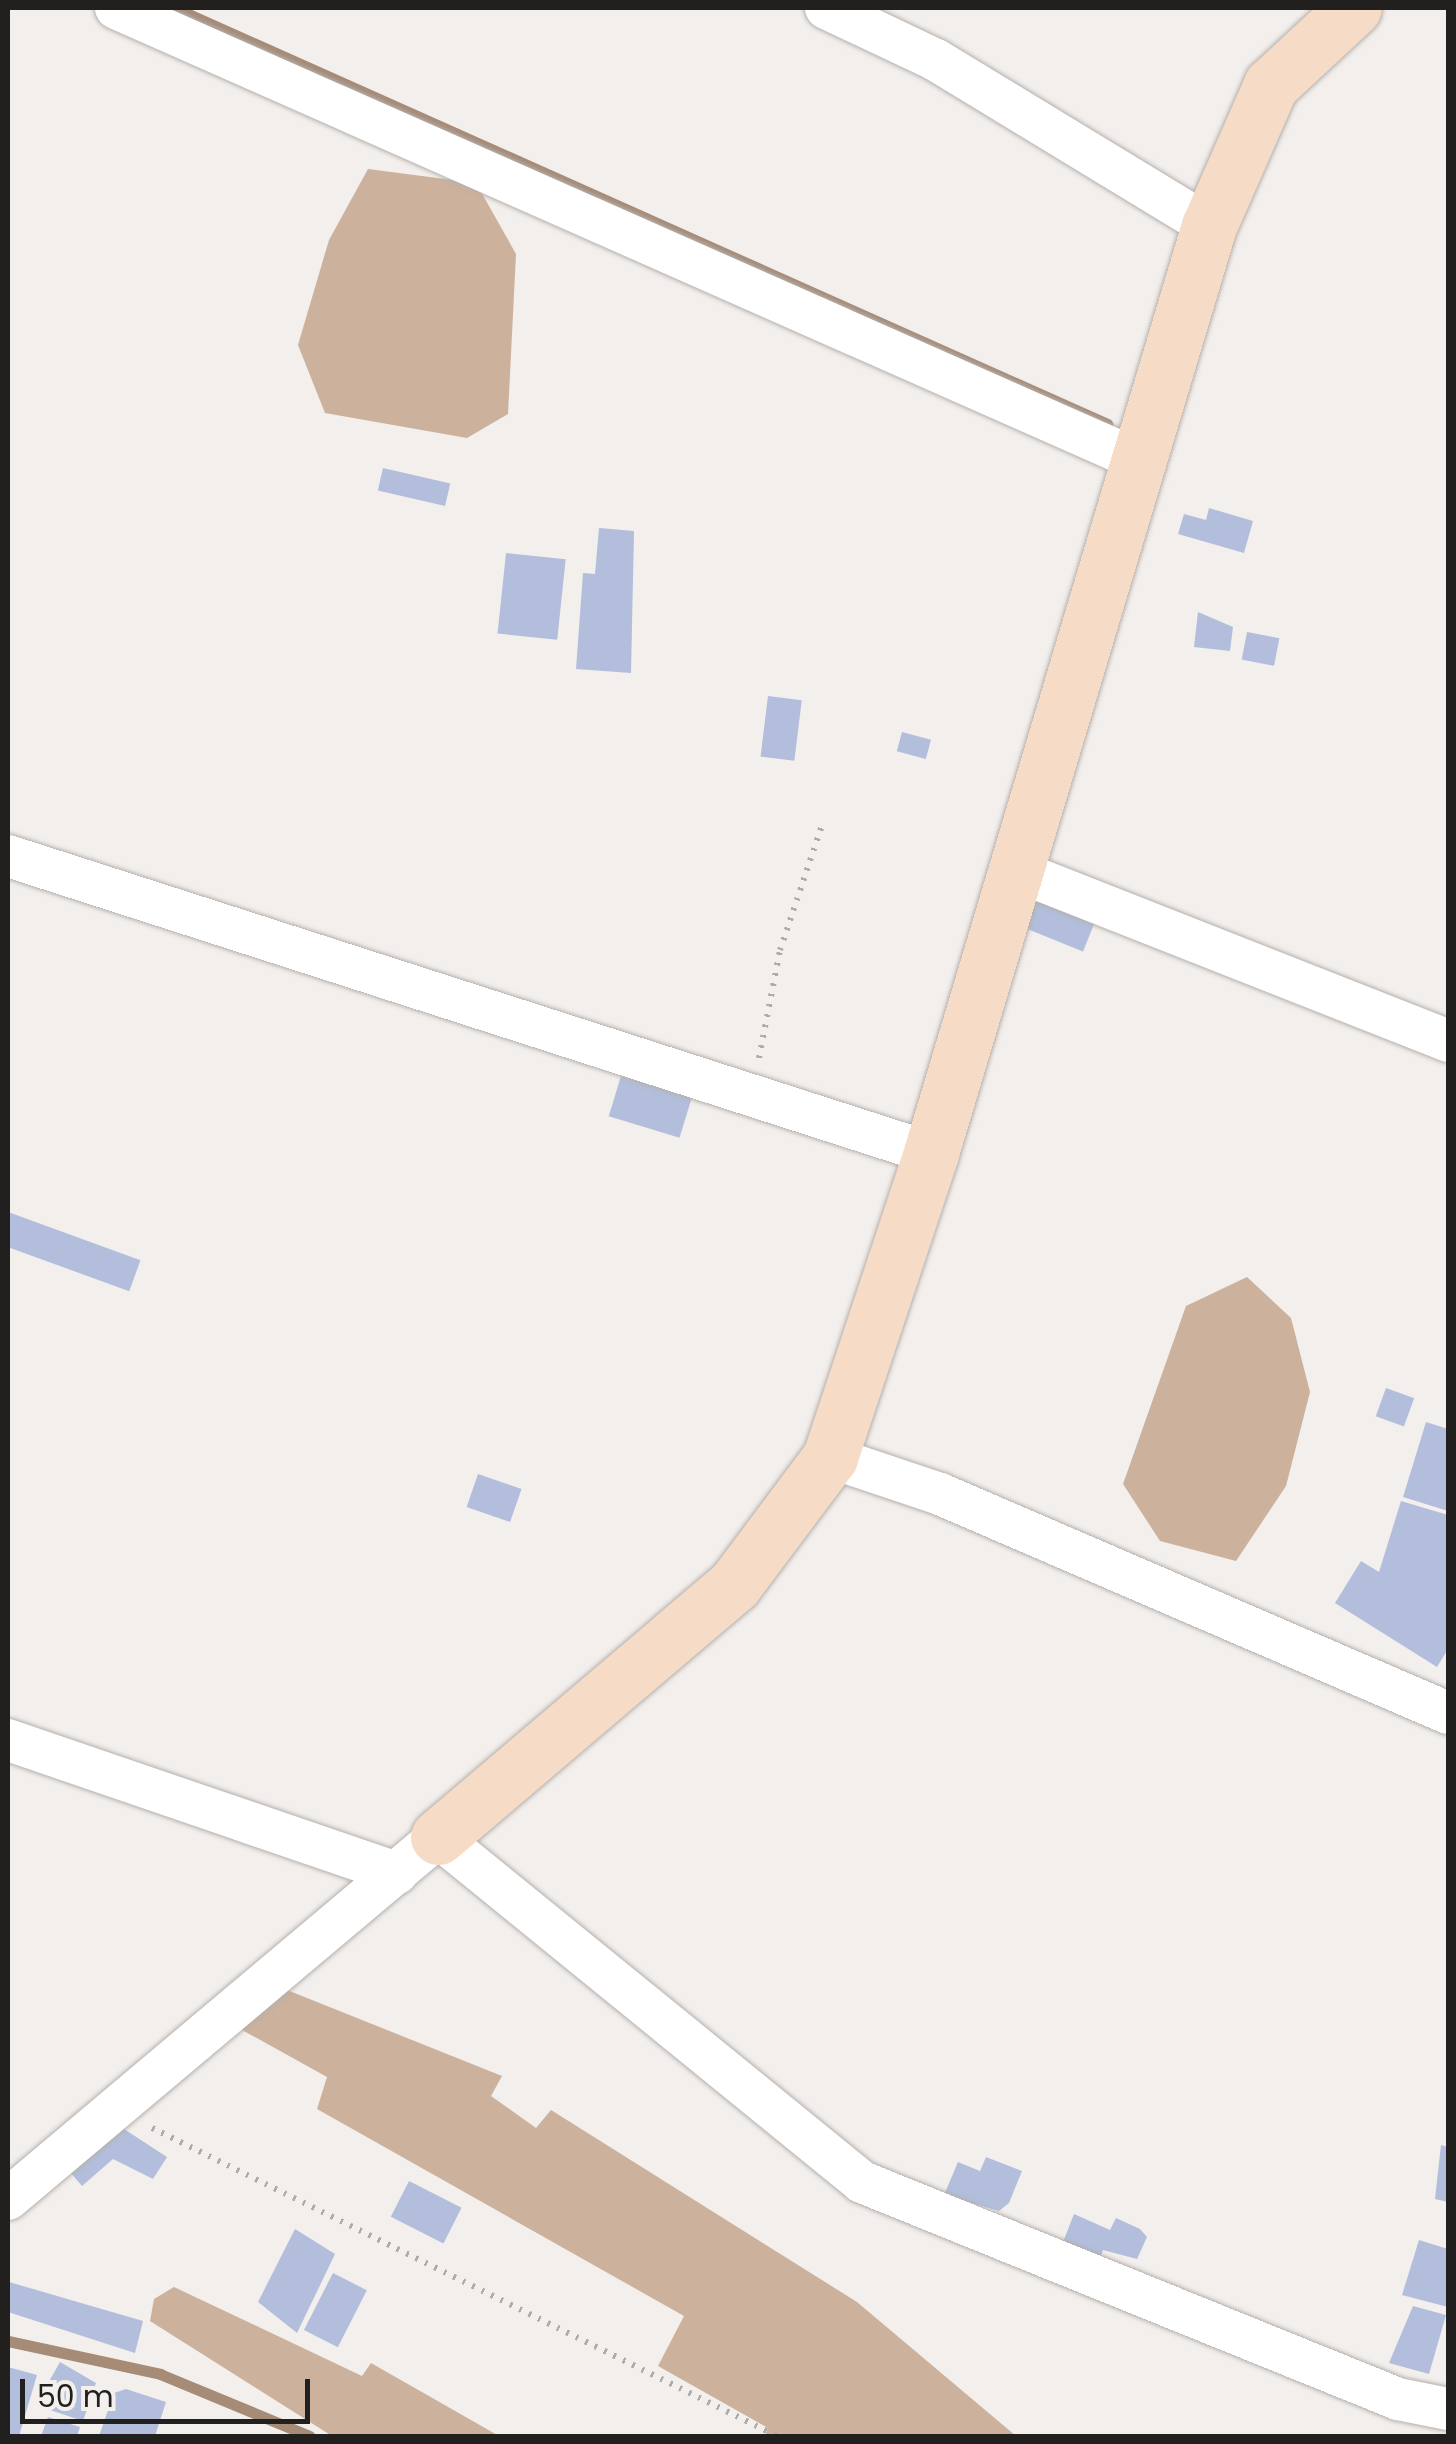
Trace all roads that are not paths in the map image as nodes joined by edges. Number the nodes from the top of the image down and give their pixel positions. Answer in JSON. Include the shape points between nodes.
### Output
{"nodes":[{"id":1,"x":116,"y":8,"type":"edge"},
{"id":2,"x":826,"y":8,"type":"edge"},
{"id":3,"x":1354,"y":8,"type":"edge"},
{"id":4,"x":1209,"y":226,"type":"junction"},
{"id":5,"x":1140,"y":461,"type":"junction"},
{"id":6,"x":8,"y":856,"type":"edge"},
{"id":7,"x":1017,"y":870,"type":"junction"},
{"id":8,"x":1448,"y":1041,"type":"edge"},
{"id":9,"x":931,"y":1153,"type":"junction"},
{"id":10,"x":830,"y":1456,"type":"junction"},
{"id":11,"x":1448,"y":1713,"type":"edge"},
{"id":12,"x":8,"y":1740,"type":"edge"},
{"id":13,"x":438,"y":1837,"type":"junction"},
{"id":14,"x":397,"y":1873,"type":"junction"},
{"id":15,"x":8,"y":2199,"type":"edge"},
{"id":16,"x":1448,"y":2405,"type":"edge"}],
"edges":[{"from":1,"to":5,"type":"street"},
{"from":2,"to":4,"type":"street","via":[[936,60]]},
{"from":3,"to":4,"type":"street","via":[[1271,85]]},
{"from":4,"to":5,"type":"street"},
{"from":5,"to":7,"type":"street"},
{"from":6,"to":9,"type":"street"},
{"from":7,"to":8,"type":"street"},
{"from":7,"to":9,"type":"street"},
{"from":9,"to":10,"type":"street"},
{"from":10,"to":11,"type":"street","via":[[940,1494]]},
{"from":10,"to":13,"type":"street","via":[[735,1584]]},
{"from":12,"to":14,"type":"street"},
{"from":13,"to":14,"type":"street"},
{"from":13,"to":16,"type":"street","via":[[862,2182],[1398,2398]]},
{"from":14,"to":15,"type":"street"}]}
